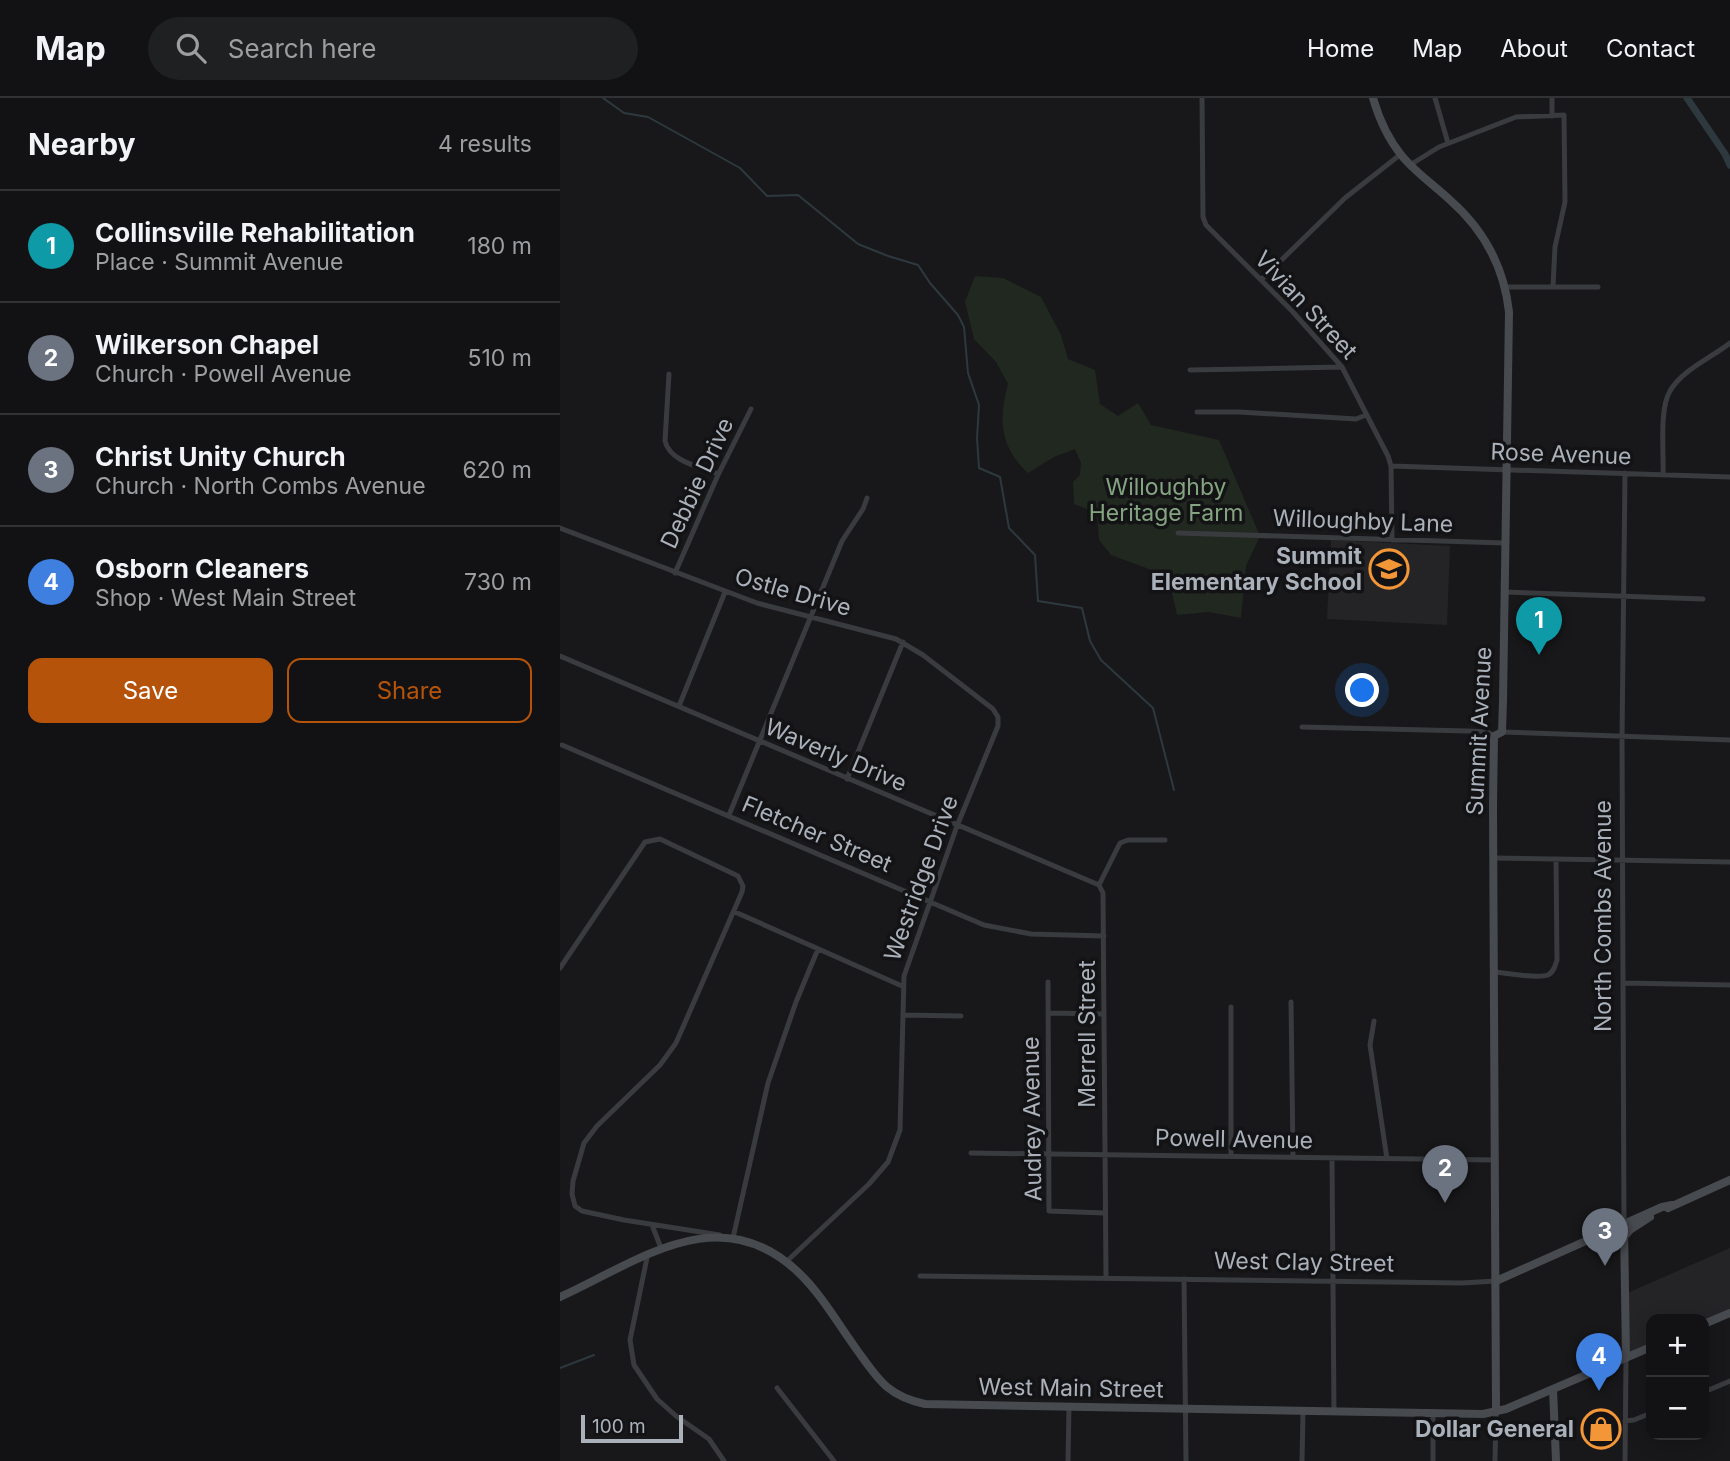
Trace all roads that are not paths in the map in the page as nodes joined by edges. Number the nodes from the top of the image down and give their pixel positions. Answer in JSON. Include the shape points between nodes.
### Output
{"nodes":[{"id":1,"x":1202,"y":98,"type":"edge"},
{"id":2,"x":1373,"y":98,"type":"edge"},
{"id":3,"x":1435,"y":98,"type":"edge"},
{"id":4,"x":1552,"y":98,"type":"edge"},
{"id":5,"x":1552,"y":116,"type":"junction"},
{"id":6,"x":1448,"y":143,"type":"junction"},
{"id":7,"x":1401,"y":154,"type":"junction"},
{"id":8,"x":1410,"y":165,"type":"junction"},
{"id":9,"x":1262,"y":279,"type":"junction"},
{"id":10,"x":1553,"y":286,"type":"junction"},
{"id":11,"x":1505,"y":287,"type":"junction"},
{"id":12,"x":1598,"y":287,"type":"dead end"},
{"id":13,"x":1730,"y":343,"type":"edge"},
{"id":14,"x":1342,"y":367,"type":"junction"},
{"id":15,"x":1190,"y":370,"type":"dead end"},
{"id":16,"x":669,"y":374,"type":"dead end"},
{"id":17,"x":751,"y":410,"type":"dead end"},
{"id":18,"x":1197,"y":412,"type":"dead end"},
{"id":19,"x":1366,"y":415,"type":"junction"},
{"id":20,"x":1391,"y":466,"type":"junction"},
{"id":21,"x":1507,"y":469,"type":"junction"},
{"id":22,"x":1625,"y":473,"type":"junction"},
{"id":23,"x":718,"y":474,"type":"junction"},
{"id":24,"x":1664,"y":474,"type":"junction"},
{"id":25,"x":1730,"y":477,"type":"edge"},
{"id":26,"x":867,"y":498,"type":"dead end"},
{"id":27,"x":560,"y":528,"type":"edge"},
{"id":28,"x":1178,"y":533,"type":"dead end"},
{"id":29,"x":1392,"y":540,"type":"junction"},
{"id":30,"x":1505,"y":543,"type":"junction"},
{"id":31,"x":675,"y":573,"type":"junction"},
{"id":32,"x":725,"y":592,"type":"junction"},
{"id":33,"x":1504,"y":593,"type":"junction"},
{"id":34,"x":1624,"y":596,"type":"junction"},
{"id":35,"x":1703,"y":599,"type":"dead end"},
{"id":36,"x":811,"y":616,"type":"junction"},
{"id":37,"x":903,"y":642,"type":"junction"},
{"id":38,"x":560,"y":656,"type":"edge"},
{"id":39,"x":678,"y":706,"type":"junction"},
{"id":40,"x":998,"y":718,"type":"joint"},
{"id":41,"x":1303,"y":727,"type":"dead end"},
{"id":42,"x":1498,"y":734,"type":"junction"},
{"id":43,"x":1622,"y":737,"type":"junction"},
{"id":44,"x":1730,"y":740,"type":"edge"},
{"id":45,"x":760,"y":741,"type":"junction"},
{"id":46,"x":562,"y":745,"type":"dead end"},
{"id":47,"x":847,"y":779,"type":"junction"},
{"id":48,"x":729,"y":816,"type":"junction"},
{"id":49,"x":957,"y":826,"type":"junction"},
{"id":50,"x":1165,"y":840,"type":"dead end"},
{"id":51,"x":1493,"y":858,"type":"junction"},
{"id":52,"x":1556,"y":859,"type":"junction"},
{"id":53,"x":1622,"y":860,"type":"junction"},
{"id":54,"x":1730,"y":862,"type":"edge"},
{"id":55,"x":1099,"y":885,"type":"junction"},
{"id":56,"x":930,"y":902,"type":"junction"},
{"id":57,"x":735,"y":912,"type":"junction"},
{"id":58,"x":1104,"y":936,"type":"junction"},
{"id":59,"x":818,"y":949,"type":"junction"},
{"id":60,"x":560,"y":968,"type":"edge"},
{"id":61,"x":1494,"y":972,"type":"junction"},
{"id":62,"x":1048,"y":982,"type":"dead end"},
{"id":63,"x":1623,"y":983,"type":"junction"},
{"id":64,"x":1730,"y":985,"type":"edge"},
{"id":65,"x":902,"y":986,"type":"junction"},
{"id":66,"x":1291,"y":1002,"type":"dead end"},
{"id":67,"x":1231,"y":1007,"type":"dead end"},
{"id":68,"x":1048,"y":1013,"type":"junction"},
{"id":69,"x":1104,"y":1014,"type":"junction"},
{"id":70,"x":902,"y":1015,"type":"junction"},
{"id":71,"x":961,"y":1016,"type":"dead end"},
{"id":72,"x":1374,"y":1021,"type":"dead end"},
{"id":73,"x":971,"y":1153,"type":"dead end"},
{"id":74,"x":1049,"y":1154,"type":"junction"},
{"id":75,"x":1105,"y":1154,"type":"junction"},
{"id":76,"x":1231,"y":1156,"type":"junction"},
{"id":77,"x":1293,"y":1157,"type":"junction"},
{"id":78,"x":1332,"y":1158,"type":"junction"},
{"id":79,"x":1387,"y":1158,"type":"junction"},
{"id":80,"x":1496,"y":1160,"type":"junction"},
{"id":81,"x":1730,"y":1180,"type":"edge"},
{"id":82,"x":1672,"y":1205,"type":"junction"},
{"id":83,"x":1105,"y":1213,"type":"junction"},
{"id":84,"x":652,"y":1224,"type":"junction"},
{"id":85,"x":1625,"y":1224,"type":"junction"},
{"id":86,"x":723,"y":1236,"type":"junction"},
{"id":87,"x":1625,"y":1236,"type":"junction"},
{"id":88,"x":733,"y":1238,"type":"junction"},
{"id":89,"x":661,"y":1248,"type":"junction"},
{"id":90,"x":648,"y":1253,"type":"junction"},
{"id":91,"x":786,"y":1262,"type":"junction"},
{"id":92,"x":920,"y":1276,"type":"dead end"},
{"id":93,"x":1106,"y":1277,"type":"junction"},
{"id":94,"x":1184,"y":1279,"type":"junction"},
{"id":95,"x":1496,"y":1281,"type":"junction"},
{"id":96,"x":1332,"y":1282,"type":"junction"},
{"id":97,"x":560,"y":1297,"type":"edge"},
{"id":98,"x":1729,"y":1317,"type":"edge"},
{"id":99,"x":1709,"y":1323,"type":"edge"},
{"id":100,"x":1646,"y":1349,"type":"edge"},
{"id":101,"x":1626,"y":1358,"type":"junction"},
{"id":102,"x":1730,"y":1381,"type":"edge"},
{"id":103,"x":777,"y":1388,"type":"dead end"},
{"id":104,"x":1553,"y":1390,"type":"junction"},
{"id":105,"x":1709,"y":1390,"type":"edge"},
{"id":106,"x":1069,"y":1407,"type":"junction"},
{"id":107,"x":1185,"y":1409,"type":"junction"},
{"id":108,"x":1303,"y":1412,"type":"junction"},
{"id":109,"x":1334,"y":1412,"type":"junction"},
{"id":110,"x":1496,"y":1412,"type":"junction"},
{"id":111,"x":1433,"y":1414,"type":"junction"},
{"id":112,"x":1646,"y":1415,"type":"edge"},
{"id":113,"x":1625,"y":1421,"type":"junction"},
{"id":114,"x":724,"y":1461,"type":"edge"},
{"id":115,"x":834,"y":1461,"type":"edge"},
{"id":116,"x":1068,"y":1461,"type":"edge"},
{"id":117,"x":1186,"y":1461,"type":"edge"},
{"id":118,"x":1302,"y":1461,"type":"edge"},
{"id":119,"x":1433,"y":1461,"type":"edge"},
{"id":120,"x":1495,"y":1461,"type":"edge"},
{"id":121,"x":1556,"y":1461,"type":"edge"},
{"id":122,"x":1625,"y":1461,"type":"edge"}],
"edges":[{"from":1,"to":9,"type":"street","name":"Vivian Street","via":[[1203,217]]},
{"from":2,"to":7,"type":"street","name":"Summit Avenue"},
{"from":3,"to":6,"type":"street"},
{"from":4,"to":5,"type":"street"},
{"from":5,"to":6,"type":"street","via":[[1516,117]]},
{"from":5,"to":10,"type":"street","via":[[1564,116],[1565,202],[1555,247]]},
{"from":6,"to":8,"type":"street"},
{"from":7,"to":8,"type":"street","name":"Summit Avenue"},
{"from":7,"to":9,"type":"street","via":[[1332,210]]},
{"from":8,"to":11,"type":"street","name":"Summit Avenue","via":[[1480,233],[1495,257]]},
{"from":9,"to":14,"type":"street","name":"Vivian Street"},
{"from":10,"to":11,"type":"street"},
{"from":10,"to":12,"type":"street"},
{"from":11,"to":21,"type":"street","name":"Summit Avenue","via":[[1509,312]]},
{"from":13,"to":24,"type":"street","via":[[1670,391],[1664,408]]},
{"from":14,"to":15,"type":"street"},
{"from":14,"to":19,"type":"street","name":"Vivian Street"},
{"from":16,"to":23,"type":"street","via":[[666,446],[672,455]]},
{"from":17,"to":23,"type":"street","name":"Debbie Drive"},
{"from":18,"to":19,"type":"street","via":[[1356,419]]},
{"from":19,"to":20,"type":"street","name":"Vivian Street"},
{"from":20,"to":21,"type":"street","name":"Rose Avenue"},
{"from":20,"to":29,"type":"street","name":"Vivian Street"},
{"from":21,"to":22,"type":"street","name":"Rose Avenue"},
{"from":21,"to":30,"type":"street","name":"Summit Avenue"},
{"from":22,"to":24,"type":"street","name":"Rose Avenue"},
{"from":22,"to":34,"type":"street","name":"North Combs Avenue"},
{"from":23,"to":31,"type":"street","name":"Debbie Drive"},
{"from":24,"to":25,"type":"street","name":"Rose Avenue"},
{"from":26,"to":36,"type":"street","via":[[842,541]]},
{"from":27,"to":31,"type":"street","name":"Ostle Drive"},
{"from":28,"to":29,"type":"street","name":"Willoughby Lane"},
{"from":29,"to":30,"type":"street","name":"Willoughby Lane"},
{"from":30,"to":33,"type":"street","name":"Summit Avenue"},
{"from":31,"to":32,"type":"street","name":"Ostle Drive"},
{"from":32,"to":36,"type":"street","name":"Ostle Drive"},
{"from":32,"to":39,"type":"street"},
{"from":33,"to":34,"type":"street"},
{"from":33,"to":42,"type":"street","name":"Summit Avenue"},
{"from":34,"to":35,"type":"street"},
{"from":34,"to":43,"type":"street","name":"North Combs Avenue"},
{"from":36,"to":37,"type":"street","name":"Ostle Drive"},
{"from":36,"to":45,"type":"street"},
{"from":37,"to":40,"type":"street","name":"Ostle Drive","via":[[993,709]]},
{"from":37,"to":47,"type":"street"},
{"from":38,"to":39,"type":"street","name":"Waverly Drive"},
{"from":39,"to":45,"type":"street","name":"Waverly Drive"},
{"from":40,"to":49,"type":"street","name":"Westridge Drive"},
{"from":41,"to":42,"type":"street"},
{"from":42,"to":43,"type":"street"},
{"from":42,"to":51,"type":"street","name":"Summit Avenue"},
{"from":43,"to":44,"type":"street"},
{"from":43,"to":53,"type":"street","name":"North Combs Avenue"},
{"from":45,"to":47,"type":"street","name":"Waverly Drive"},
{"from":45,"to":48,"type":"street"},
{"from":46,"to":48,"type":"street","name":"Fletcher Street"},
{"from":47,"to":49,"type":"street","name":"Waverly Drive"},
{"from":48,"to":56,"type":"street","name":"Fletcher Street"},
{"from":49,"to":55,"type":"street","name":"Waverly Drive"},
{"from":49,"to":56,"type":"street","name":"Westridge Drive"},
{"from":50,"to":55,"type":"street","via":[[1119,843]]},
{"from":51,"to":52,"type":"street"},
{"from":51,"to":61,"type":"street","name":"Summit Avenue"},
{"from":52,"to":53,"type":"street"},
{"from":52,"to":61,"type":"street","via":[[1555,969],[1537,976]]},
{"from":53,"to":54,"type":"street"},
{"from":53,"to":63,"type":"street","name":"North Combs Avenue"},
{"from":55,"to":58,"type":"street","name":"Merrell Street"},
{"from":56,"to":58,"type":"street","name":"Fletcher Street","via":[[1007,931]]},
{"from":56,"to":65,"type":"street","name":"Westridge Drive"},
{"from":57,"to":59,"type":"street"},
{"from":57,"to":60,"type":"street","via":[[743,886],[734,872],[660,839],[649,840],[641,845]]},
{"from":57,"to":84,"type":"street","via":[[676,1043],[660,1065],[592,1131],[576,1166],[572,1194],[578,1209]]},
{"from":58,"to":69,"type":"street","name":"Merrell Street"},
{"from":59,"to":65,"type":"street"},
{"from":59,"to":88,"type":"street","via":[[768,1083]]},
{"from":61,"to":80,"type":"street","name":"Summit Avenue"},
{"from":62,"to":68,"type":"street","name":"Audrey Avenue"},
{"from":63,"to":64,"type":"street"},
{"from":63,"to":85,"type":"street","name":"North Combs Avenue"},
{"from":65,"to":70,"type":"street","name":"Westridge Drive"},
{"from":66,"to":77,"type":"street"},
{"from":67,"to":76,"type":"street"},
{"from":68,"to":69,"type":"street","name":"Audrey Avenue"},
{"from":68,"to":74,"type":"street","name":"Audrey Avenue"},
{"from":69,"to":75,"type":"street","name":"Merrell Street"},
{"from":70,"to":71,"type":"street"},
{"from":70,"to":91,"type":"street","name":"Westridge Drive","via":[[902,1118],[893,1151],[869,1184]]},
{"from":72,"to":79,"type":"street","via":[[1370,1045]]},
{"from":73,"to":74,"type":"street","name":"Powell Avenue"},
{"from":74,"to":75,"type":"street","name":"Powell Avenue"},
{"from":74,"to":83,"type":"street","name":"Audrey Avenue","via":[[1049,1211]]},
{"from":75,"to":76,"type":"street","name":"Powell Avenue"},
{"from":75,"to":83,"type":"street","name":"Merrell Street"},
{"from":76,"to":77,"type":"street","name":"Powell Avenue"},
{"from":77,"to":78,"type":"street","name":"Powell Avenue"},
{"from":78,"to":79,"type":"street","name":"Powell Avenue"},
{"from":78,"to":96,"type":"street"},
{"from":79,"to":80,"type":"street","name":"Powell Avenue"},
{"from":80,"to":95,"type":"street","name":"Summit Avenue"},
{"from":81,"to":82,"type":"street","name":"West Clay Street"},
{"from":82,"to":85,"type":"street","name":"West Clay Street"},
{"from":82,"to":87,"type":"street","name":"West Clay Street"},
{"from":83,"to":93,"type":"street","name":"Merrell Street"},
{"from":84,"to":86,"type":"street"},
{"from":84,"to":89,"type":"street"},
{"from":85,"to":87,"type":"street","name":"North Combs Avenue"},
{"from":85,"to":95,"type":"street","name":"West Clay Street"},
{"from":86,"to":88,"type":"street","name":"West Main Street"},
{"from":86,"to":89,"type":"street","name":"West Main Street"},
{"from":87,"to":101,"type":"street","name":"North Combs Avenue"},
{"from":88,"to":91,"type":"street","name":"West Main Street","via":[[762,1247]]},
{"from":89,"to":90,"type":"street","name":"West Main Street"},
{"from":90,"to":97,"type":"street","name":"West Main Street"},
{"from":90,"to":114,"type":"street","via":[[630,1340],[634,1365],[666,1408],[709,1439]]},
{"from":91,"to":106,"type":"street","name":"West Main Street","via":[[812,1288],[879,1381],[894,1394],[925,1404]]},
{"from":92,"to":93,"type":"street","name":"West Clay Street"},
{"from":93,"to":94,"type":"street","name":"West Clay Street"},
{"from":94,"to":96,"type":"street","name":"West Clay Street"},
{"from":94,"to":107,"type":"street"},
{"from":95,"to":96,"type":"street","name":"West Clay Street"},
{"from":95,"to":110,"type":"street","name":"Summit Avenue"},
{"from":96,"to":109,"type":"street"},
{"from":98,"to":99,"type":"street"},
{"from":100,"to":101,"type":"street","name":"West Main Street"},
{"from":101,"to":104,"type":"street","name":"West Main Street"},
{"from":101,"to":113,"type":"street"},
{"from":102,"to":105,"type":"street"},
{"from":103,"to":115,"type":"street"},
{"from":104,"to":110,"type":"street","name":"West Main Street"},
{"from":104,"to":121,"type":"street"},
{"from":106,"to":107,"type":"street","name":"West Main Street"},
{"from":106,"to":116,"type":"street"},
{"from":107,"to":108,"type":"street","name":"West Main Street"},
{"from":107,"to":117,"type":"street"},
{"from":108,"to":109,"type":"street","name":"West Main Street"},
{"from":108,"to":118,"type":"street"},
{"from":109,"to":111,"type":"street","name":"West Main Street"},
{"from":110,"to":111,"type":"street","name":"West Main Street"},
{"from":110,"to":120,"type":"street"},
{"from":111,"to":119,"type":"street"},
{"from":112,"to":113,"type":"street"},
{"from":113,"to":122,"type":"street"}]}
